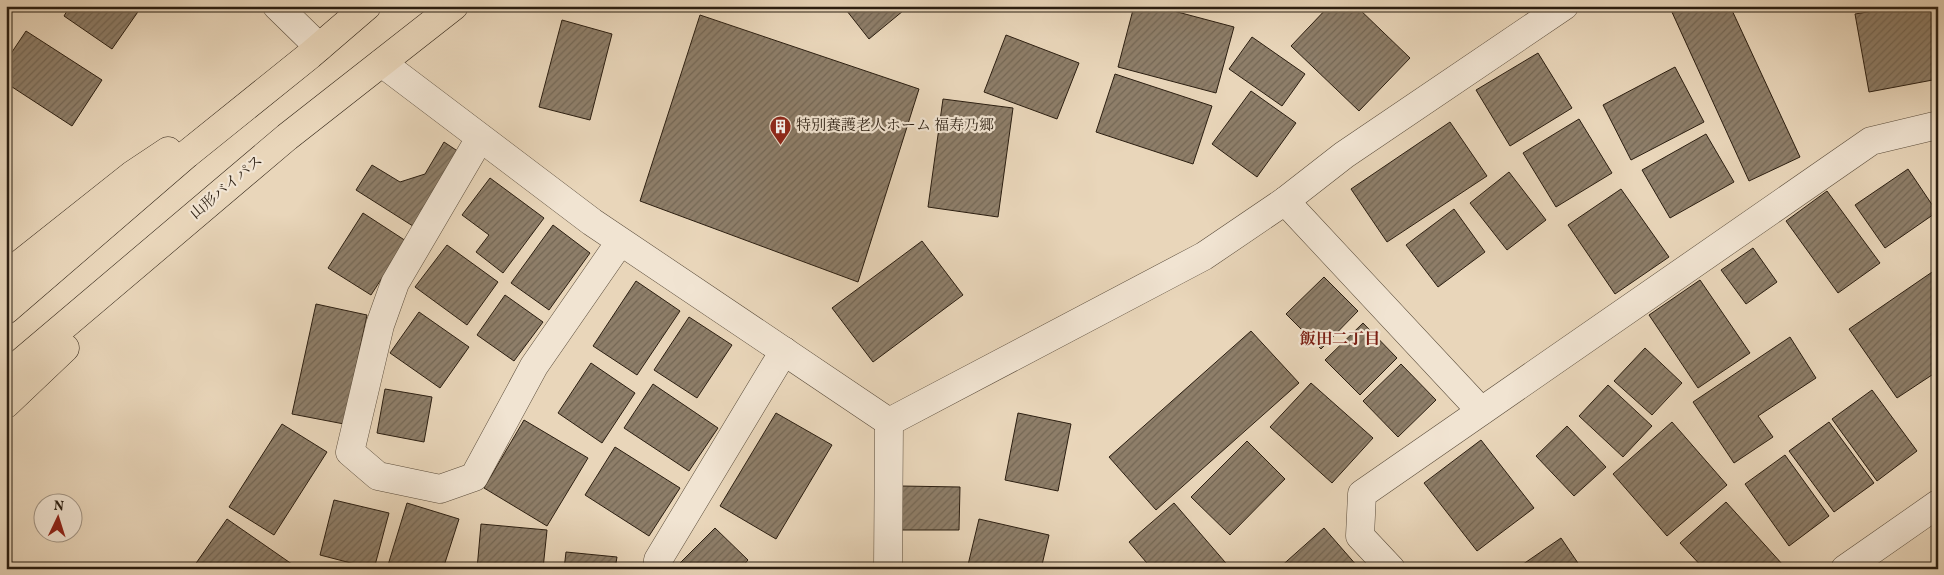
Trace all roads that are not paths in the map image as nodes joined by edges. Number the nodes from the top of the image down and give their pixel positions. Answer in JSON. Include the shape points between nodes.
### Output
{"nodes":[{"id":1,"x":277,"y":6,"type":"edge"},
{"id":2,"x":367,"y":6,"type":"edge"},
{"id":3,"x":454,"y":6,"type":"edge"},
{"id":4,"x":1564,"y":6,"type":"edge"},
{"id":5,"x":315,"y":51,"type":"junction"},
{"id":6,"x":382,"y":64,"type":"junction"},
{"id":7,"x":1938,"y":125,"type":"edge"},
{"id":8,"x":287,"y":137,"type":"junction"},
{"id":9,"x":480,"y":138,"type":"junction"},
{"id":10,"x":1284,"y":201,"type":"junction"},
{"id":11,"x":620,"y":242,"type":"junction"},
{"id":12,"x":6,"y":275,"type":"edge"},
{"id":13,"x":6,"y":310,"type":"edge"},
{"id":14,"x":784,"y":352,"type":"junction"},
{"id":15,"x":6,"y":375,"type":"edge"},
{"id":16,"x":6,"y":404,"type":"edge"},
{"id":17,"x":1481,"y":411,"type":"junction"},
{"id":18,"x":889,"y":422,"type":"junction"},
{"id":19,"x":1938,"y":504,"type":"edge"},
{"id":20,"x":657,"y":569,"type":"edge"},
{"id":21,"x":888,"y":569,"type":"edge"},
{"id":22,"x":1391,"y":569,"type":"edge"},
{"id":23,"x":1845,"y":569,"type":"edge"}],
"edges":[{"from":1,"to":5,"type":"street"},
{"from":2,"to":5,"type":"highway"},
{"from":3,"to":6,"type":"highway","name":"山形バイパス"},
{"from":4,"to":10,"type":"street","via":[[1344,155]]},
{"from":5,"to":12,"type":"highway","via":[[132,175]]},
{"from":5,"to":13,"type":"highway","via":[[187,154]]},
{"from":6,"to":8,"type":"highway","name":"山形バイパス"},
{"from":6,"to":9,"type":"street"},
{"from":7,"to":17,"type":"street","via":[[1871,141]]},
{"from":8,"to":15,"type":"highway","name":"山形バイパス"},
{"from":8,"to":16,"type":"highway"},
{"from":9,"to":11,"type":"street"},
{"from":9,"to":11,"type":"street","via":[[395,283],[380,325],[350,452],[378,476],[440,490],[474,477],[534,366]]},
{"from":10,"to":17,"type":"street"},
{"from":10,"to":18,"type":"street","via":[[1204,256]]},
{"from":11,"to":14,"type":"street"},
{"from":14,"to":18,"type":"street"},
{"from":14,"to":20,"type":"street","via":[[658,560]]},
{"from":17,"to":22,"type":"street","via":[[1362,494],[1360,536]]},
{"from":18,"to":21,"type":"street"},
{"from":19,"to":23,"type":"street"}]}
